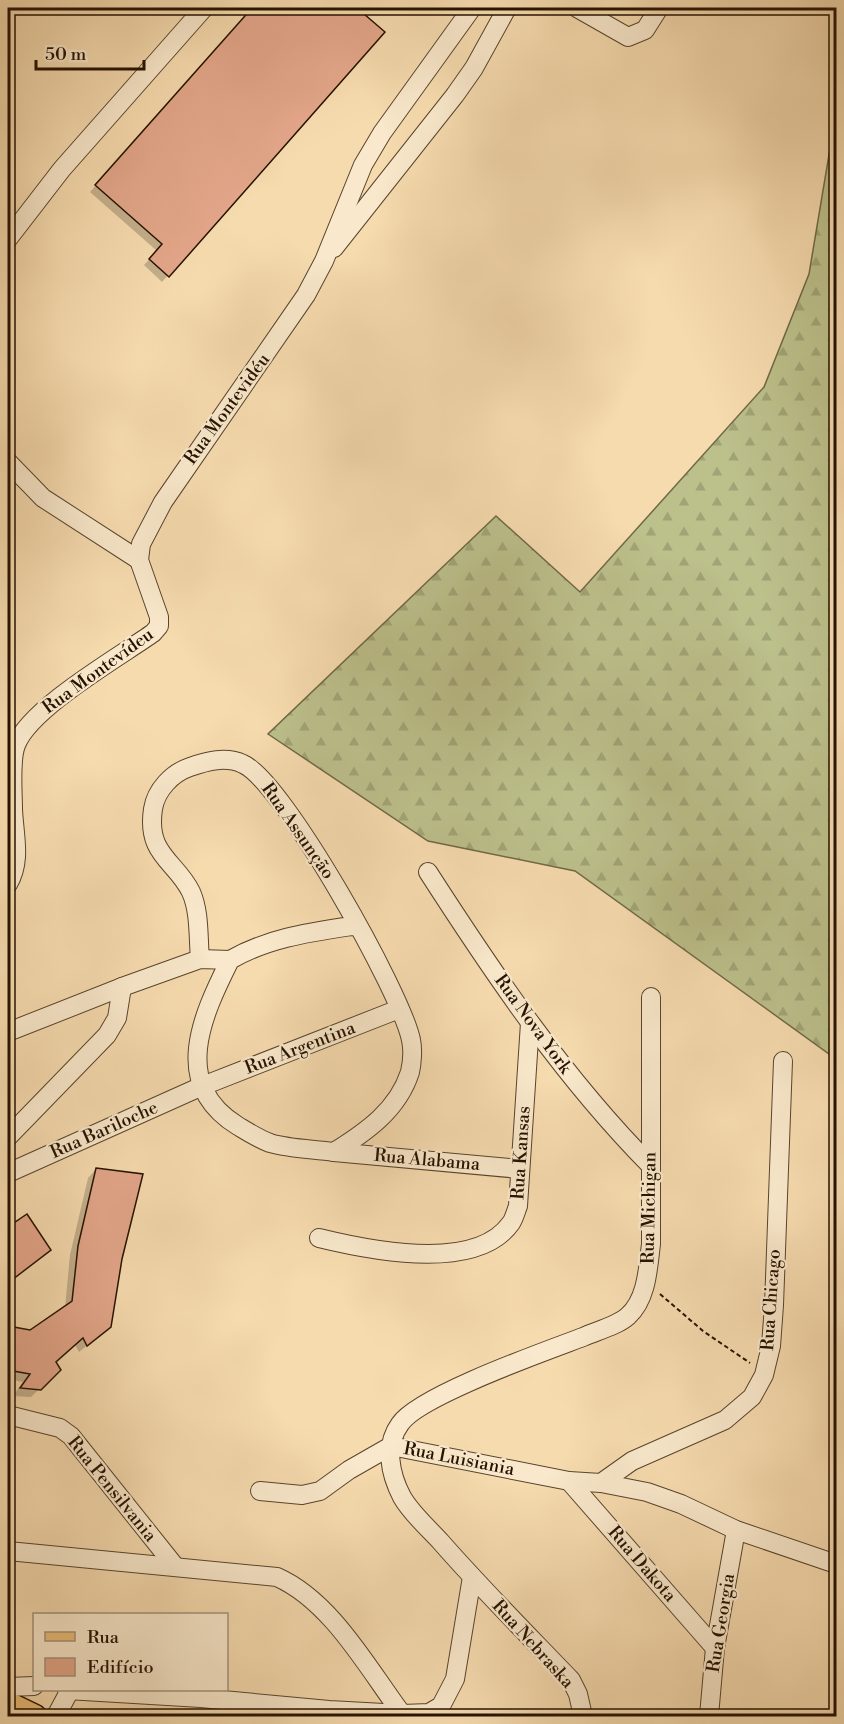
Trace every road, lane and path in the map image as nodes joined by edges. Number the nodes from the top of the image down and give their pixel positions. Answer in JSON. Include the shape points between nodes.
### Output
{"nodes":[{"id":1,"x":204,"y":8,"type":"edge"},
{"id":2,"x":472,"y":8,"type":"edge"},
{"id":3,"x":507,"y":8,"type":"edge"},
{"id":4,"x":578,"y":8,"type":"edge"},
{"id":5,"x":659,"y":8,"type":"edge"},
{"id":6,"x":8,"y":239,"type":"edge"},
{"id":7,"x":324,"y":261,"type":"junction"},
{"id":8,"x":8,"y":462,"type":"edge"},
{"id":9,"x":139,"y":560,"type":"junction"},
{"id":10,"x":11,"y":747,"type":"edge"},
{"id":11,"x":428,"y":872,"type":"dead end"},
{"id":12,"x":8,"y":885,"type":"edge"},
{"id":13,"x":358,"y":925,"type":"junction"},
{"id":14,"x":200,"y":959,"type":"junction"},
{"id":15,"x":230,"y":960,"type":"junction"},
{"id":16,"x":122,"y":987,"type":"junction"},
{"id":17,"x":651,"y":997,"type":"dead end"},
{"id":18,"x":399,"y":1009,"type":"junction"},
{"id":19,"x":530,"y":1023,"type":"junction"},
{"id":20,"x":8,"y":1032,"type":"edge"},
{"id":21,"x":783,"y":1061,"type":"dead end"},
{"id":22,"x":200,"y":1088,"type":"junction"},
{"id":23,"x":8,"y":1137,"type":"edge"},
{"id":24,"x":334,"y":1152,"type":"junction"},
{"id":25,"x":651,"y":1166,"type":"junction"},
{"id":26,"x":520,"y":1168,"type":"junction"},
{"id":27,"x":8,"y":1173,"type":"edge"},
{"id":28,"x":319,"y":1238,"type":"dead end"},
{"id":29,"x":646,"y":1282,"type":"junction"},
{"id":30,"x":765,"y":1372,"type":"junction"},
{"id":31,"x":8,"y":1415,"type":"edge"},
{"id":32,"x":391,"y":1446,"type":"junction"},
{"id":33,"x":569,"y":1481,"type":"junction"},
{"id":34,"x":601,"y":1483,"type":"junction"},
{"id":35,"x":260,"y":1491,"type":"dead end"},
{"id":36,"x":736,"y":1530,"type":"junction"},
{"id":37,"x":8,"y":1551,"type":"edge"},
{"id":38,"x":837,"y":1564,"type":"edge"},
{"id":39,"x":174,"y":1566,"type":"junction"},
{"id":40,"x":472,"y":1577,"type":"junction"},
{"id":41,"x":716,"y":1648,"type":"junction"},
{"id":42,"x":33,"y":1686,"type":"edge"},
{"id":43,"x":8,"y":1687,"type":"edge"},
{"id":44,"x":68,"y":1691,"type":"edge"},
{"id":45,"x":83,"y":1691,"type":"edge"},
{"id":46,"x":8,"y":1703,"type":"edge"},
{"id":47,"x":402,"y":1714,"type":"junction"},
{"id":48,"x":35,"y":1716,"type":"edge"},
{"id":49,"x":56,"y":1716,"type":"edge"},
{"id":50,"x":583,"y":1716,"type":"edge"},
{"id":51,"x":709,"y":1716,"type":"edge"}],
"edges":[{"from":1,"to":6,"type":"street","via":[[62,169]]},
{"from":2,"to":7,"type":"street","name":"Rua Montevidéu","via":[[363,165]]},
{"from":3,"to":7,"type":"street","name":"Rua Montevidéu","via":[[455,95]]},
{"from":4,"to":5,"type":"street","via":[[628,37],[645,30]]},
{"from":7,"to":9,"type":"street","name":"Rua Montevidéu","via":[[267,354],[181,473],[141,544]]},
{"from":8,"to":9,"type":"street","via":[[43,498]]},
{"from":9,"to":10,"type":"street","name":"Rua Montevídeu","via":[[159,626],[44,710]]},
{"from":10,"to":12,"type":"street","name":"Rua Montevídeu","via":[[16,863]]},
{"from":11,"to":19,"type":"street","name":"Rua Nova York"},
{"from":13,"to":14,"type":"street","name":"Rua Assunção","via":[[272,790],[244,764],[205,762],[180,771],[167,783],[157,795],[152,818],[154,839],[165,861],[190,890],[195,904]]},
{"from":13,"to":15,"type":"street","via":[[261,944]]},
{"from":13,"to":18,"type":"street","name":"Rua Assunção"},
{"from":14,"to":15,"type":"street"},
{"from":14,"to":16,"type":"street"},
{"from":15,"to":22,"type":"street","via":[[203,1023],[197,1058]]},
{"from":16,"to":20,"type":"street"},
{"from":16,"to":23,"type":"street","via":[[117,1018],[107,1035]]},
{"from":17,"to":25,"type":"street","name":"Rua Michigan"},
{"from":18,"to":22,"type":"street","name":"Rua Argentina"},
{"from":18,"to":24,"type":"street","name":"Rua Assunção","via":[[411,1040],[412,1056],[403,1087],[385,1116]]},
{"from":19,"to":25,"type":"street","name":"Rua Nova York","via":[[567,1073]]},
{"from":19,"to":26,"type":"street","name":"Rua Kansas"},
{"from":21,"to":30,"type":"street","name":"Rua Chicago","via":[[774,1305]]},
{"from":22,"to":24,"type":"street","name":"Rua Alabama","via":[[224,1117],[271,1143]]},
{"from":22,"to":27,"type":"street","name":"Rua Bariloche"},
{"from":24,"to":26,"type":"street","name":"Rua Alabama"},
{"from":25,"to":29,"type":"street","name":"Rua Michigan","via":[[651,1244]]},
{"from":26,"to":28,"type":"street","name":"Rua Kansas","via":[[518,1206],[511,1223],[500,1235],[475,1247],[441,1253],[395,1253]]},
{"from":29,"to":30,"type":"path","via":[[703,1331]]},
{"from":29,"to":32,"type":"street","name":"Rua Michigan","via":[[627,1317],[420,1406],[400,1422]]},
{"from":30,"to":34,"type":"street","name":"Rua Chicago","via":[[752,1397],[725,1420],[632,1461]]},
{"from":31,"to":39,"type":"street","name":"Rua Pensilvania","via":[[60,1428],[71,1436]]},
{"from":32,"to":33,"type":"street","name":"Rua Luisiania"},
{"from":32,"to":35,"type":"street","via":[[320,1491],[302,1495]]},
{"from":32,"to":40,"type":"street","name":"Rua Luisiania","via":[[392,1473],[404,1499]]},
{"from":33,"to":34,"type":"street","name":"Rua Luisiania"},
{"from":33,"to":41,"type":"street","name":"Rua Dakota"},
{"from":34,"to":36,"type":"street","name":"Rua Luisiania","via":[[681,1503]]},
{"from":36,"to":38,"type":"street","name":"Rua Luisiania"},
{"from":36,"to":41,"type":"street","name":"Rua Georgia"},
{"from":37,"to":39,"type":"street"},
{"from":39,"to":47,"type":"street","via":[[277,1577],[293,1584],[329,1616]]},
{"from":40,"to":47,"type":"street","via":[[459,1663],[449,1692],[441,1706],[429,1713]]},
{"from":40,"to":50,"type":"street","name":"Rua Nebraska","via":[[571,1680]]},
{"from":41,"to":51,"type":"street","name":"Rua Georgia"},
{"from":42,"to":43,"type":"street"},
{"from":44,"to":49,"type":"street"},
{"from":45,"to":47,"type":"street"},
{"from":46,"to":48,"type":"main road"}]}
